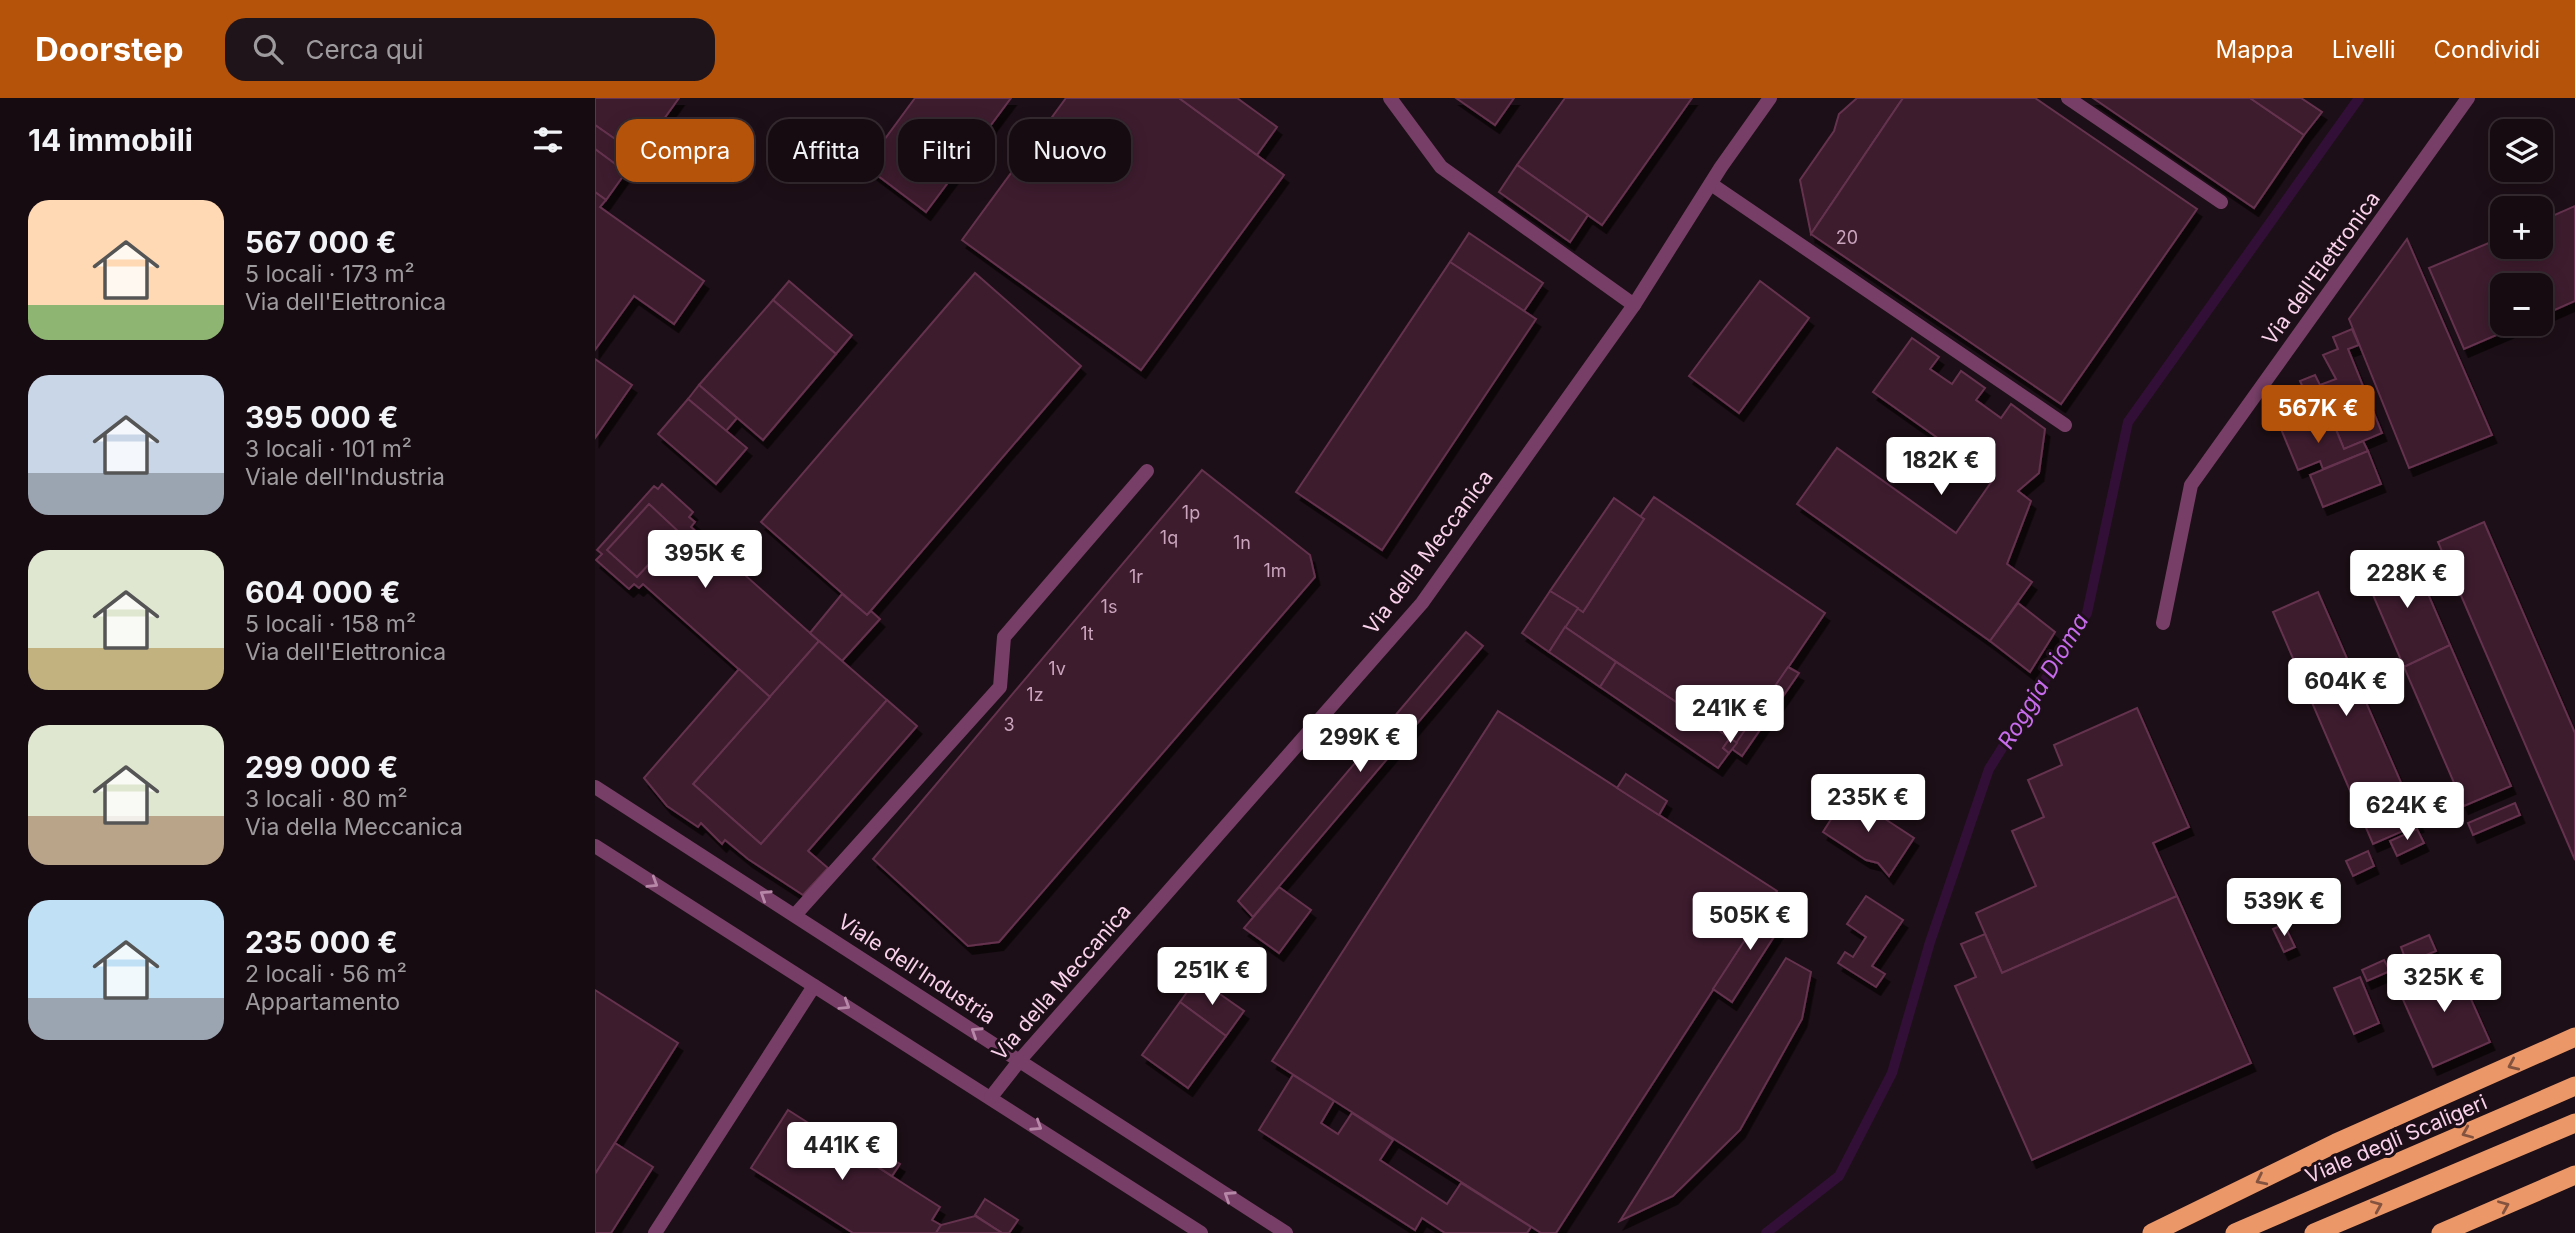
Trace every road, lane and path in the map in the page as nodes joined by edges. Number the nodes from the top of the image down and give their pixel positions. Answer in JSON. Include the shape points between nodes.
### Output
{"nodes":[{"id":1,"x":1390,"y":98,"type":"edge"},
{"id":2,"x":1770,"y":98,"type":"edge"},
{"id":3,"x":2068,"y":98,"type":"edge"},
{"id":4,"x":2468,"y":98,"type":"edge"},
{"id":5,"x":1711,"y":184,"type":"junction"},
{"id":6,"x":2221,"y":202,"type":"dead end"},
{"id":7,"x":1634,"y":305,"type":"junction"},
{"id":8,"x":2065,"y":425,"type":"dead end"},
{"id":9,"x":1147,"y":471,"type":"dead end"},
{"id":10,"x":2163,"y":623,"type":"dead end"},
{"id":11,"x":595,"y":787,"type":"edge"},
{"id":12,"x":595,"y":846,"type":"edge"},
{"id":13,"x":795,"y":915,"type":"junction"},
{"id":14,"x":814,"y":985,"type":"junction"},
{"id":15,"x":2575,"y":1037,"type":"edge"},
{"id":16,"x":1020,"y":1060,"type":"junction"},
{"id":17,"x":2575,"y":1086,"type":"edge"},
{"id":18,"x":991,"y":1097,"type":"junction"},
{"id":19,"x":2575,"y":1123,"type":"edge"},
{"id":20,"x":2575,"y":1175,"type":"edge"},
{"id":21,"x":655,"y":1233,"type":"edge"},
{"id":22,"x":1201,"y":1233,"type":"edge"},
{"id":23,"x":1286,"y":1233,"type":"edge"},
{"id":24,"x":2152,"y":1233,"type":"edge"},
{"id":25,"x":2235,"y":1233,"type":"edge"},
{"id":26,"x":2314,"y":1233,"type":"edge"},
{"id":27,"x":2441,"y":1233,"type":"edge"}],
"edges":[{"from":1,"to":7,"type":"street","via":[[1441,167]]},
{"from":2,"to":5,"type":"street","name":"Via della Meccanica"},
{"from":3,"to":6,"type":"street"},
{"from":4,"to":10,"type":"street","name":"Via dell'Elettronica","via":[[2192,485]]},
{"from":5,"to":7,"type":"street","name":"Via della Meccanica"},
{"from":5,"to":8,"type":"street"},
{"from":7,"to":16,"type":"street","name":"Via della Meccanica","via":[[1422,603]]},
{"from":9,"to":13,"type":"street","via":[[1004,637],[1000,687]]},
{"from":13,"to":11,"type":"street","name":"Viale dell'Industria","one_way":true},
{"from":12,"to":14,"type":"street","one_way":true},
{"from":16,"to":13,"type":"street","name":"Viale dell'Industria","one_way":true},
{"from":14,"to":18,"type":"street","one_way":true},
{"from":14,"to":21,"type":"street"},
{"from":15,"to":24,"type":"highway","one_way":true,"via":[[2336,1143]]},
{"from":16,"to":18,"type":"street","name":"Via della Meccanica"},
{"from":23,"to":16,"type":"street","name":"Viale dell'Industria","one_way":true},
{"from":17,"to":25,"type":"highway","name":"Viale degli Scaligeri","one_way":true},
{"from":18,"to":22,"type":"street","one_way":true},
{"from":26,"to":19,"type":"highway","one_way":true},
{"from":27,"to":20,"type":"highway","one_way":true}]}
